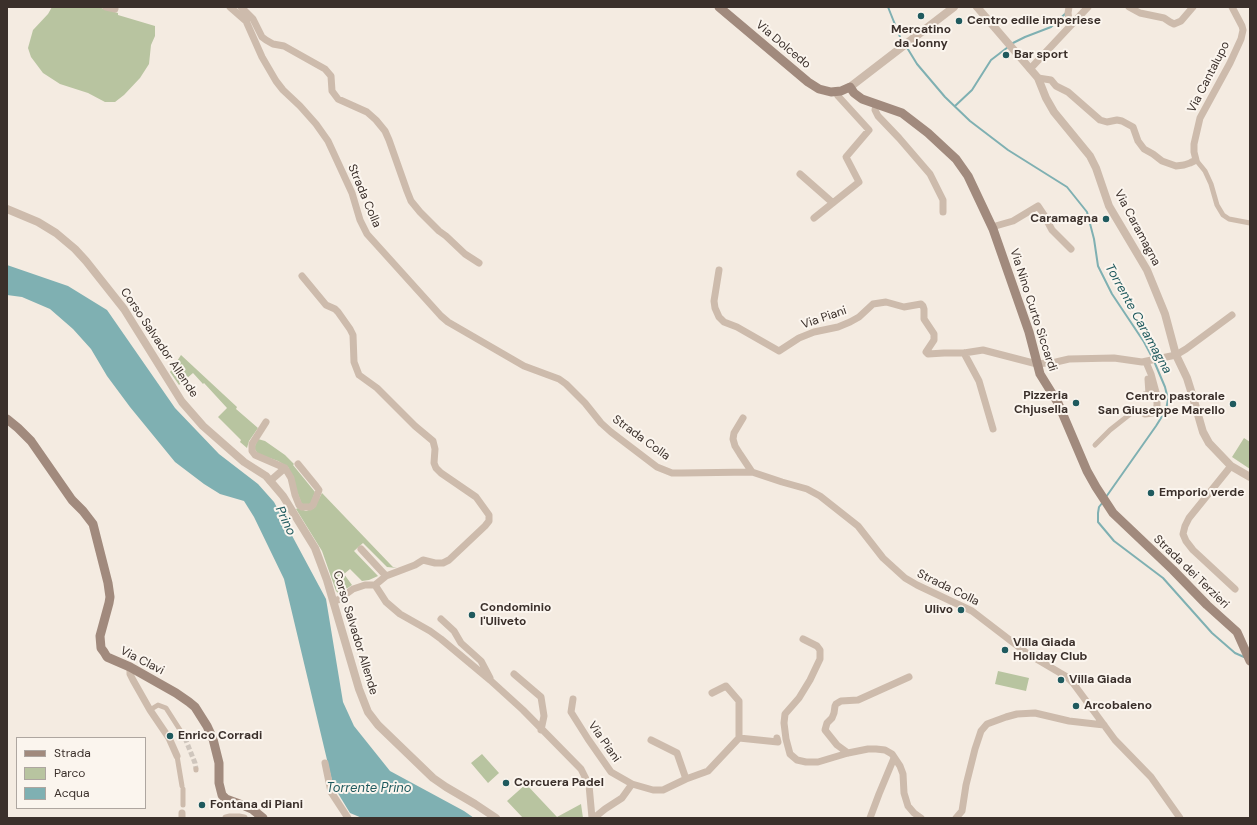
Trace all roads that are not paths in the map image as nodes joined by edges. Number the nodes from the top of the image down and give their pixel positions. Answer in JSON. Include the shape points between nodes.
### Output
{"nodes":[{"id":1,"x":106,"y":7,"type":"edge"},
{"id":2,"x":230,"y":7,"type":"edge"},
{"id":3,"x":241,"y":7,"type":"edge"},
{"id":4,"x":719,"y":7,"type":"edge"},
{"id":5,"x":954,"y":7,"type":"edge"},
{"id":6,"x":977,"y":7,"type":"edge"},
{"id":7,"x":1088,"y":7,"type":"edge"},
{"id":8,"x":1129,"y":7,"type":"edge"},
{"id":9,"x":1193,"y":7,"type":"edge"},
{"id":10,"x":1232,"y":7,"type":"edge"},
{"id":11,"x":114,"y":9,"type":"dead end"},
{"id":12,"x":1069,"y":10,"type":"edge"},
{"id":13,"x":1070,"y":26,"type":"junction"},
{"id":14,"x":1030,"y":69,"type":"junction"},
{"id":15,"x":1038,"y":78,"type":"junction"},
{"id":16,"x":850,"y":87,"type":"junction"},
{"id":17,"x":836,"y":92,"type":"junction"},
{"id":18,"x":876,"y":105,"type":"junction"},
{"id":19,"x":1196,"y":160,"type":"junction"},
{"id":20,"x":800,"y":174,"type":"dead end"},
{"id":21,"x":833,"y":203,"type":"junction"},
{"id":22,"x":7,"y":209,"type":"edge"},
{"id":23,"x":943,"y":212,"type":"dead end"},
{"id":24,"x":814,"y":218,"type":"dead end"},
{"id":25,"x":1250,"y":223,"type":"edge"},
{"id":26,"x":992,"y":227,"type":"junction"},
{"id":27,"x":1071,"y":249,"type":"dead end"},
{"id":28,"x":479,"y":263,"type":"dead end"},
{"id":29,"x":719,"y":270,"type":"dead end"},
{"id":30,"x":302,"y":276,"type":"dead end"},
{"id":31,"x":1232,"y":315,"type":"dead end"},
{"id":32,"x":964,"y":353,"type":"junction"},
{"id":33,"x":1176,"y":355,"type":"junction"},
{"id":34,"x":1144,"y":362,"type":"junction"},
{"id":35,"x":1038,"y":364,"type":"junction"},
{"id":36,"x":1146,"y":395,"type":"dead end"},
{"id":37,"x":1146,"y":414,"type":"joint"},
{"id":38,"x":743,"y":418,"type":"dead end"},
{"id":39,"x":7,"y":419,"type":"edge"},
{"id":40,"x":266,"y":422,"type":"dead end"},
{"id":41,"x":993,"y":429,"type":"dead end"},
{"id":42,"x":1095,"y":445,"type":"dead end"},
{"id":43,"x":298,"y":464,"type":"dead end"},
{"id":44,"x":1231,"y":466,"type":"junction"},
{"id":45,"x":284,"y":468,"type":"junction"},
{"id":46,"x":752,"y":472,"type":"junction"},
{"id":47,"x":1250,"y":477,"type":"edge"},
{"id":48,"x":270,"y":481,"type":"junction"},
{"id":49,"x":1108,"y":506,"type":"joint"},
{"id":50,"x":361,"y":549,"type":"dead end"},
{"id":51,"x":386,"y":576,"type":"junction"},
{"id":52,"x":375,"y":585,"type":"junction"},
{"id":53,"x":1235,"y":588,"type":"dead end"},
{"id":54,"x":334,"y":600,"type":"junction"},
{"id":55,"x":441,"y":619,"type":"dead end"},
{"id":56,"x":803,"y":639,"type":"dead end"},
{"id":57,"x":1250,"y":661,"type":"edge"},
{"id":58,"x":130,"y":667,"type":"junction"},
{"id":59,"x":514,"y":674,"type":"dead end"},
{"id":60,"x":909,"y":677,"type":"dead end"},
{"id":61,"x":490,"y":680,"type":"junction"},
{"id":62,"x":712,"y":693,"type":"dead end"},
{"id":63,"x":573,"y":699,"type":"dead end"},
{"id":64,"x":150,"y":710,"type":"junction"},
{"id":65,"x":1104,"y":725,"type":"junction"},
{"id":66,"x":541,"y":730,"type":"junction"},
{"id":67,"x":184,"y":735,"type":"tunnel mouth"},
{"id":68,"x":739,"y":738,"type":"junction"},
{"id":69,"x":777,"y":738,"type":"dead end"},
{"id":70,"x":651,"y":740,"type":"dead end"},
{"id":71,"x":848,"y":753,"type":"junction"},
{"id":72,"x":177,"y":756,"type":"joint"},
{"id":73,"x":894,"y":758,"type":"junction"},
{"id":74,"x":325,"y":763,"type":"dead end"},
{"id":75,"x":686,"y":779,"type":"junction"},
{"id":76,"x":632,"y":784,"type":"junction"},
{"id":77,"x":182,"y":811,"type":"edge"},
{"id":78,"x":226,"y":818,"type":"edge"},
{"id":79,"x":244,"y":818,"type":"edge"},
{"id":80,"x":263,"y":818,"type":"edge"},
{"id":81,"x":348,"y":818,"type":"edge"},
{"id":82,"x":496,"y":818,"type":"edge"},
{"id":83,"x":593,"y":818,"type":"edge"},
{"id":84,"x":870,"y":818,"type":"edge"},
{"id":85,"x":921,"y":818,"type":"edge"},
{"id":86,"x":956,"y":818,"type":"edge"},
{"id":87,"x":1180,"y":818,"type":"edge"}],
"edges":[{"from":1,"to":11,"type":"street"},
{"from":2,"to":46,"type":"street","name":"Strada Colla","via":[[246,21],[262,57],[282,90],[300,106],[328,141],[352,193],[367,234],[440,316],[524,366],[559,379],[585,402],[612,432],[657,467],[682,473]]},
{"from":3,"to":28,"type":"street","via":[[253,19],[262,37],[325,69],[331,76],[332,91],[338,99],[367,112],[376,120],[390,140],[412,202],[439,231]]},
{"from":4,"to":17,"type":"main road","name":"Via Dolcedo","via":[[808,82],[830,92]]},
{"from":5,"to":16,"type":"street"},
{"from":6,"to":14,"type":"street","name":"Via Caramagna"},
{"from":7,"to":13,"type":"street"},
{"from":8,"to":9,"type":"street","via":[[1140,14],[1164,18],[1174,24],[1181,21]]},
{"from":10,"to":19,"type":"street","name":"Via Cantalupo","via":[[1242,26],[1242,35],[1200,118],[1194,144]]},
{"from":12,"to":13,"type":"street"},
{"from":13,"to":14,"type":"street"},
{"from":14,"to":15,"type":"street","name":"Via Caramagna"},
{"from":15,"to":19,"type":"street","via":[[1051,80],[1100,120],[1122,121],[1133,127],[1144,149],[1162,161],[1180,166]]},
{"from":15,"to":33,"type":"street","name":"Via Caramagna","via":[[1054,112],[1093,161],[1109,206],[1147,270]]},
{"from":16,"to":17,"type":"main road"},
{"from":16,"to":18,"type":"main road","name":"Via Nino Curto Siccardi","via":[[862,99]]},
{"from":17,"to":21,"type":"street","via":[[869,130],[846,158],[859,182]]},
{"from":18,"to":23,"type":"street","via":[[878,116],[930,174],[943,200]]},
{"from":18,"to":26,"type":"main road","name":"Via Nino Curto Siccardi","via":[[902,113],[956,159],[968,176]]},
{"from":19,"to":25,"type":"street","via":[[1212,184],[1223,215],[1229,219]]},
{"from":20,"to":21,"type":"street"},
{"from":21,"to":24,"type":"street"},
{"from":22,"to":48,"type":"street","name":"Corso Salvador Allende","via":[[56,233],[75,249],[124,309],[182,402],[203,426]]},
{"from":26,"to":27,"type":"street","via":[[1013,221],[1038,206],[1052,230]]},
{"from":26,"to":35,"type":"main road","name":"Via Nino Curto Siccardi"},
{"from":29,"to":32,"type":"street","name":"Via Piani","via":[[714,301],[719,317],[778,351],[799,338],[850,322],[873,304],[886,302],[904,307],[921,304],[923,306],[924,319],[934,334],[934,340],[926,350],[928,354]]},
{"from":30,"to":51,"type":"street","via":[[326,305],[338,312],[350,329],[353,335],[354,362],[360,375],[433,441],[436,468],[476,497],[489,515],[489,521],[485,526],[449,560],[435,563],[423,560]]},
{"from":31,"to":33,"type":"street"},
{"from":32,"to":35,"type":"street","name":"Via Piani","via":[[983,350]]},
{"from":32,"to":41,"type":"street","via":[[978,381]]},
{"from":33,"to":34,"type":"street","name":"Via Piani"},
{"from":33,"to":44,"type":"street","name":"Via Caramagna","via":[[1203,432],[1209,443]]},
{"from":34,"to":35,"type":"street","name":"Via Piani","via":[[1114,358],[1069,359]]},
{"from":34,"to":36,"type":"street","via":[[1149,382],[1149,394]]},
{"from":34,"to":37,"type":"street","via":[[1151,374],[1157,396],[1154,412]]},
{"from":35,"to":49,"type":"main road","name":"Via Nino Curto Siccardi","via":[[1040,374],[1058,404],[1087,471]]},
{"from":37,"to":42,"type":"street","via":[[1134,411]]},
{"from":38,"to":46,"type":"street","via":[[733,440]]},
{"from":39,"to":58,"type":"main road","name":"Via Clavi","via":[[31,441],[72,500],[93,524],[110,596],[100,636],[101,648],[108,657]]},
{"from":40,"to":45,"type":"street","via":[[252,444],[252,451],[255,456]]},
{"from":43,"to":45,"type":"street","via":[[319,490],[310,507],[299,505],[291,478]]},
{"from":44,"to":47,"type":"street","name":"Via Caramagna"},
{"from":44,"to":53,"type":"street","via":[[1188,518],[1183,534],[1193,550]]},
{"from":45,"to":48,"type":"street"},
{"from":46,"to":65,"type":"street","name":"Strada Colla","via":[[807,489],[820,496],[858,526],[883,558],[904,578],[972,610],[1032,657],[1067,677]]},
{"from":48,"to":54,"type":"street","name":"Corso Salvador Allende","via":[[283,496],[315,548]]},
{"from":49,"to":57,"type":"main road","name":"Strada dei Terzieri","via":[[1237,632]]},
{"from":50,"to":51,"type":"street"},
{"from":51,"to":52,"type":"street"},
{"from":52,"to":54,"type":"street","via":[[353,589],[338,600]]},
{"from":52,"to":61,"type":"street","via":[[386,602],[400,614],[441,639]]},
{"from":54,"to":82,"type":"street","name":"Corso Salvador Allende","via":[[368,712],[433,778]]},
{"from":55,"to":61,"type":"street","via":[[454,631],[460,643],[481,661]]},
{"from":56,"to":71,"type":"street","via":[[817,646],[820,650],[820,659],[799,698],[785,714],[784,723],[790,754],[797,760],[818,762]]},
{"from":58,"to":64,"type":"street","via":[[130,674]]},
{"from":58,"to":80,"type":"main road","name":"Via Clavi","via":[[176,693],[195,708],[213,739],[219,763],[222,795],[252,809]]},
{"from":59,"to":66,"type":"street","via":[[541,697],[544,716]]},
{"from":60,"to":71,"type":"street","via":[[858,700],[841,701],[836,704],[825,730],[837,745]]},
{"from":61,"to":66,"type":"street"},
{"from":62,"to":68,"type":"street","via":[[726,686],[739,701]]},
{"from":63,"to":76,"type":"street","name":"Via Piani","via":[[571,712],[588,739],[611,772]]},
{"from":64,"to":67,"type":"street","via":[[158,705],[166,708]]},
{"from":64,"to":72,"type":"street","via":[[170,738]]},
{"from":65,"to":86,"type":"street","via":[[1069,721],[1035,713],[1018,714],[987,724],[981,731],[966,785],[962,811]]},
{"from":65,"to":87,"type":"street","name":"Strada Colla","via":[[1152,777]]},
{"from":66,"to":83,"type":"street","via":[[581,769],[590,785]]},
{"from":68,"to":69,"type":"street","via":[[778,742]]},
{"from":68,"to":75,"type":"street","name":"Via Piani","via":[[708,771]]},
{"from":70,"to":75,"type":"street","via":[[677,753]]},
{"from":71,"to":73,"type":"street","via":[[876,749],[885,750]]},
{"from":72,"to":77,"type":"street","via":[[182,788]]},
{"from":73,"to":84,"type":"street"},
{"from":73,"to":85,"type":"street","via":[[903,774],[908,806]]},
{"from":74,"to":81,"type":"street","via":[[331,792]]},
{"from":75,"to":76,"type":"street","name":"Via Piani","via":[[663,790]]},
{"from":76,"to":83,"type":"street","via":[[622,798]]},
{"from":78,"to":79,"type":"street"}]}
